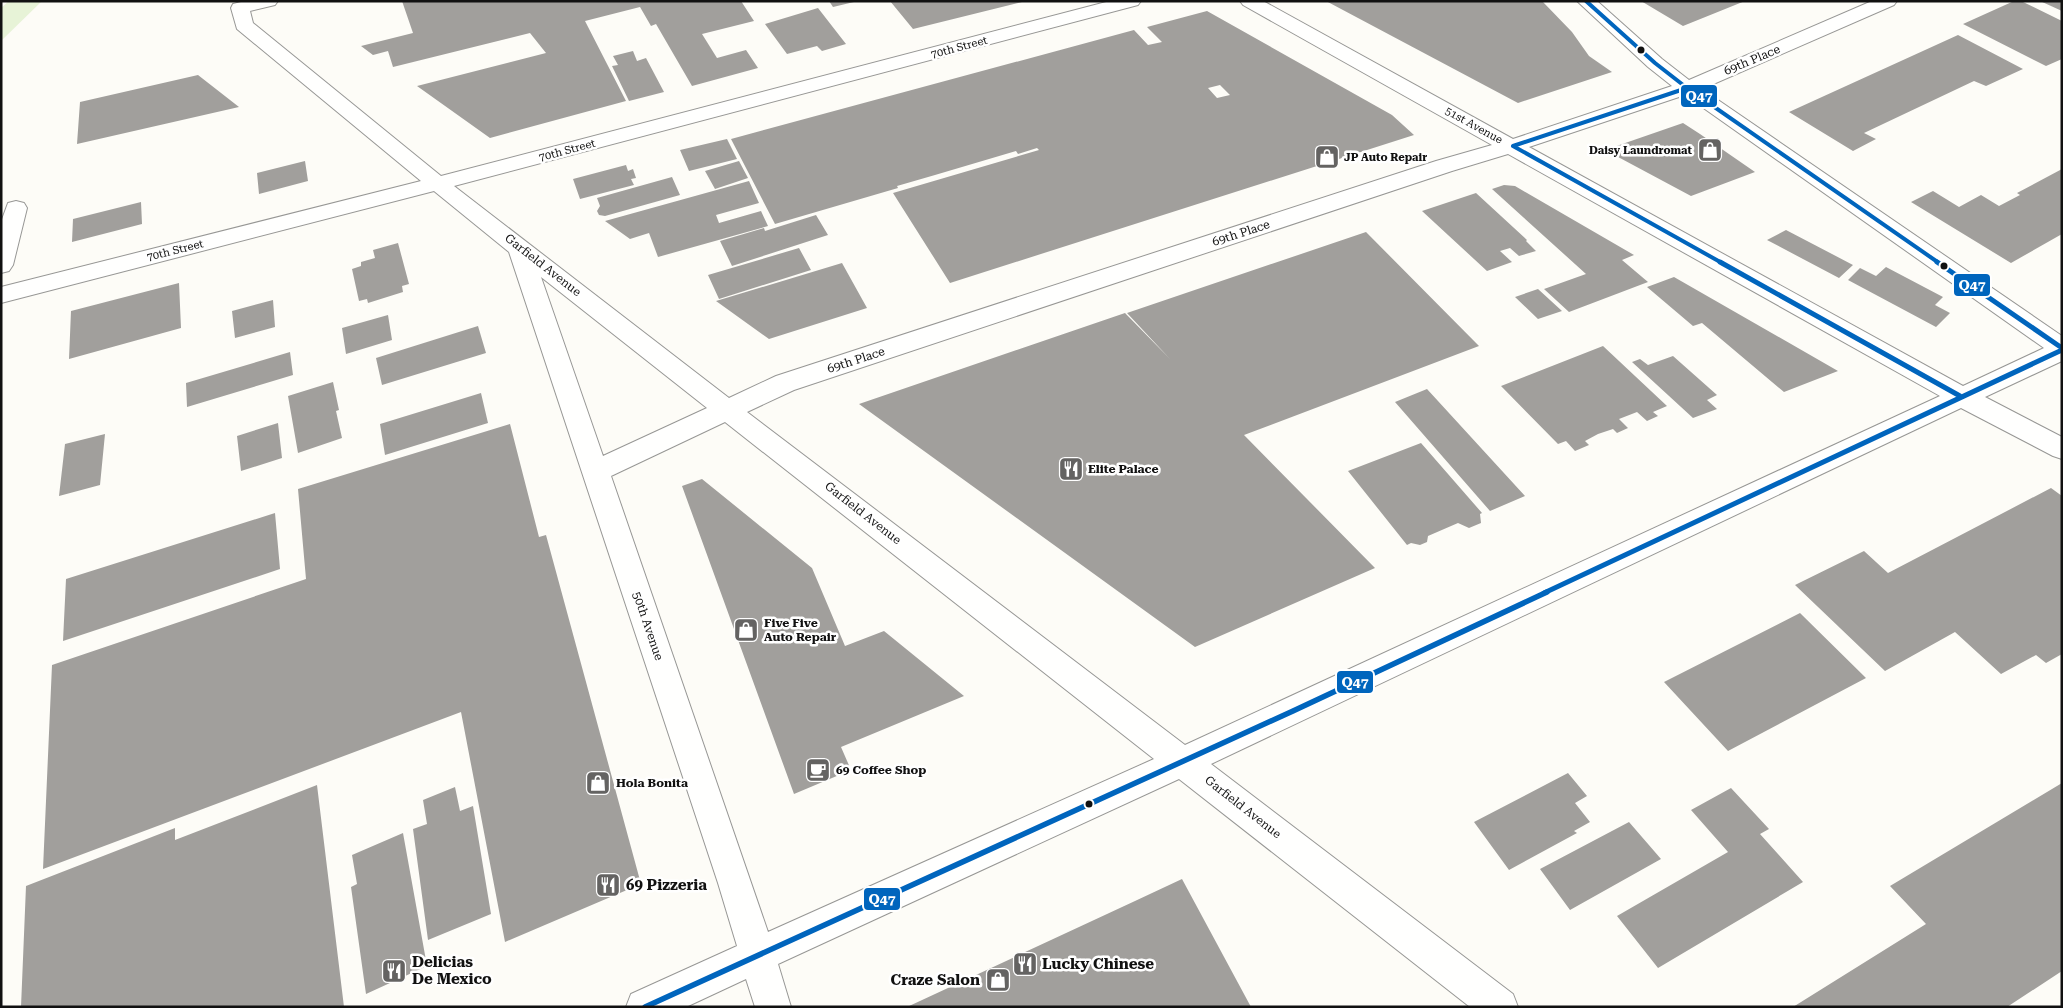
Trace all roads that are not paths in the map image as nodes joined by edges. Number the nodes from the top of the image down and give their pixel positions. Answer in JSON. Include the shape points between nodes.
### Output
{"nodes":[{"id":1,"x":269,"y":1,"type":"edge"},
{"id":2,"x":1132,"y":1,"type":"edge"},
{"id":3,"x":1249,"y":1,"type":"edge"},
{"id":4,"x":1586,"y":1,"type":"edge"},
{"id":5,"x":1888,"y":1,"type":"edge"},
{"id":6,"x":1687,"y":88,"type":"junction"},
{"id":7,"x":1513,"y":146,"type":"junction"},
{"id":8,"x":438,"y":184,"type":"junction"},
{"id":9,"x":16,"y":208,"type":"dead end"},
{"id":10,"x":519,"y":246,"type":"junction"},
{"id":11,"x":1,"y":264,"type":"edge"},
{"id":12,"x":1,"y":295,"type":"edge"},
{"id":13,"x":2062,"y":349,"type":"edge"},
{"id":14,"x":1960,"y":396,"type":"junction"},
{"id":15,"x":727,"y":410,"type":"junction"},
{"id":16,"x":2062,"y":449,"type":"edge"},
{"id":17,"x":596,"y":471,"type":"junction"},
{"id":18,"x":1183,"y":760,"type":"junction"},
{"id":19,"x":758,"y":956,"type":"junction"},
{"id":20,"x":644,"y":1007,"type":"edge"},
{"id":21,"x":773,"y":1007,"type":"edge"},
{"id":22,"x":1500,"y":1007,"type":"edge"}],
"edges":[{"from":1,"to":8,"type":"street","name":"Garfield Avenue","via":[[240,8],[244,25]]},
{"from":2,"to":8,"type":"street","name":"70th Street"},
{"from":3,"to":7,"type":"street","name":"51st Avenue"},
{"from":4,"to":6,"type":"street"},
{"from":5,"to":6,"type":"street","name":"69th Place"},
{"from":6,"to":7,"type":"street","name":"69th Place"},
{"from":6,"to":13,"type":"street"},
{"from":7,"to":14,"type":"street","name":"51st Avenue"},
{"from":7,"to":15,"type":"street","name":"69th Place","via":[[785,383]]},
{"from":8,"to":10,"type":"street","name":"Garfield Avenue"},
{"from":8,"to":12,"type":"street","name":"70th Street"},
{"from":9,"to":11,"type":"street"},
{"from":10,"to":15,"type":"street","name":"Garfield Avenue"},
{"from":10,"to":17,"type":"street","name":"50th Avenue"},
{"from":13,"to":14,"type":"street"},
{"from":14,"to":16,"type":"street","name":"51st Avenue"},
{"from":14,"to":18,"type":"street"},
{"from":15,"to":17,"type":"street","name":"69th Place"},
{"from":15,"to":18,"type":"street","name":"Garfield Avenue"},
{"from":17,"to":19,"type":"street","name":"50th Avenue"},
{"from":18,"to":19,"type":"street"},
{"from":18,"to":22,"type":"street","name":"Garfield Avenue"},
{"from":19,"to":20,"type":"street"},
{"from":19,"to":21,"type":"street","name":"50th Avenue"}]}
